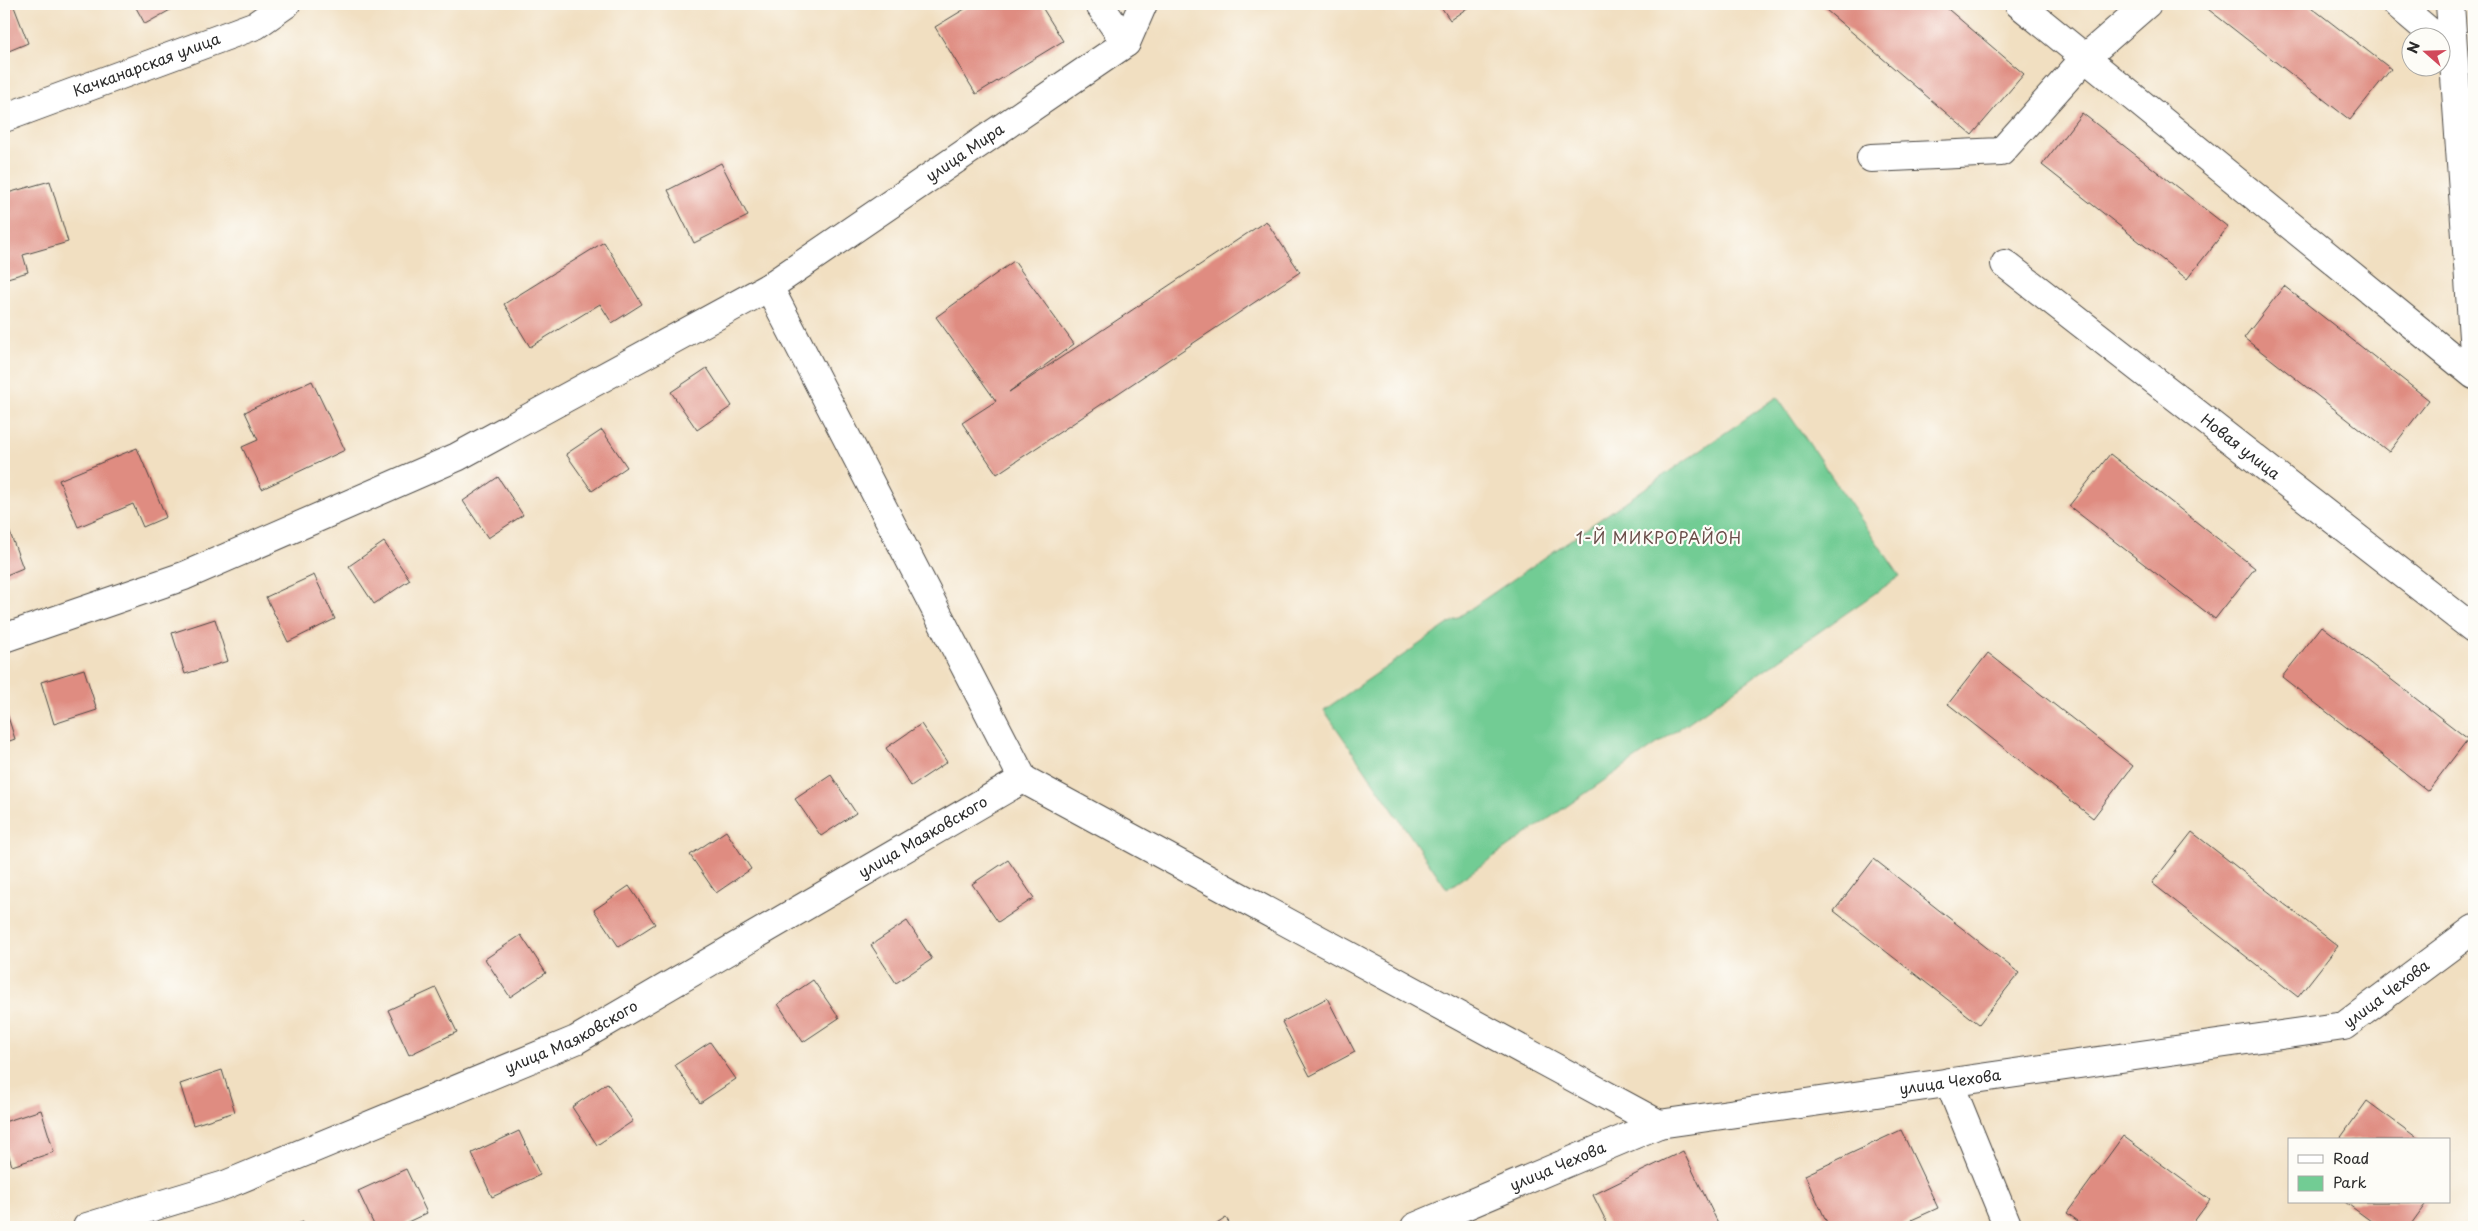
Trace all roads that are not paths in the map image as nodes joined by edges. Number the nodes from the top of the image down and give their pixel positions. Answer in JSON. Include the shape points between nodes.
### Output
{"nodes":[{"id":1,"x":286,"y":4,"type":"edge"},
{"id":2,"x":1099,"y":4,"type":"edge"},
{"id":3,"x":1143,"y":4,"type":"edge"},
{"id":4,"x":2019,"y":4,"type":"edge"},
{"id":5,"x":2147,"y":4,"type":"edge"},
{"id":6,"x":2397,"y":4,"type":"edge"},
{"id":7,"x":2450,"y":4,"type":"edge"},
{"id":8,"x":1126,"y":43,"type":"junction"},
{"id":9,"x":2451,"y":49,"type":"edge"},
{"id":10,"x":2085,"y":58,"type":"junction"},
{"id":11,"x":4,"y":118,"type":"edge"},
{"id":12,"x":1872,"y":158,"type":"dead end"},
{"id":13,"x":2005,"y":264,"type":"dead end"},
{"id":14,"x":769,"y":287,"type":"junction"},
{"id":15,"x":2472,"y":290,"type":"edge"},
{"id":16,"x":2474,"y":352,"type":"edge"},
{"id":17,"x":2474,"y":375,"type":"edge"},
{"id":18,"x":2474,"y":629,"type":"edge"},
{"id":19,"x":4,"y":638,"type":"edge"},
{"id":20,"x":1023,"y":779,"type":"junction"},
{"id":21,"x":2474,"y":929,"type":"edge"},
{"id":22,"x":1949,"y":1082,"type":"junction"},
{"id":23,"x":1659,"y":1124,"type":"junction"},
{"id":24,"x":87,"y":1227,"type":"edge"},
{"id":25,"x":1415,"y":1227,"type":"edge"},
{"id":26,"x":2008,"y":1227,"type":"edge"}],
"edges":[{"from":1,"to":11,"type":"street","name":"Качканарская улица","via":[[256,25]]},
{"from":2,"to":8,"type":"street"},
{"from":3,"to":8,"type":"street"},
{"from":4,"to":10,"type":"street"},
{"from":5,"to":10,"type":"street"},
{"from":6,"to":9,"type":"street"},
{"from":7,"to":9,"type":"street"},
{"from":8,"to":14,"type":"street","name":"улица Мира"},
{"from":9,"to":15,"type":"street"},
{"from":10,"to":12,"type":"street","via":[[2001,152]]},
{"from":10,"to":17,"type":"street"},
{"from":13,"to":18,"type":"street","name":"Новая улица"},
{"from":14,"to":19,"type":"street","name":"улица Мира","via":[[456,457],[184,576]]},
{"from":14,"to":20,"type":"street"},
{"from":15,"to":16,"type":"street"},
{"from":20,"to":23,"type":"street"},
{"from":20,"to":24,"type":"street","name":"улица Маяковского","via":[[576,1040],[225,1184]]},
{"from":21,"to":22,"type":"street","name":"улица Чехова","via":[[2344,1026]]},
{"from":22,"to":23,"type":"street","name":"улица Чехова"},
{"from":22,"to":26,"type":"street"},
{"from":23,"to":25,"type":"street","name":"улица Чехова"}]}
